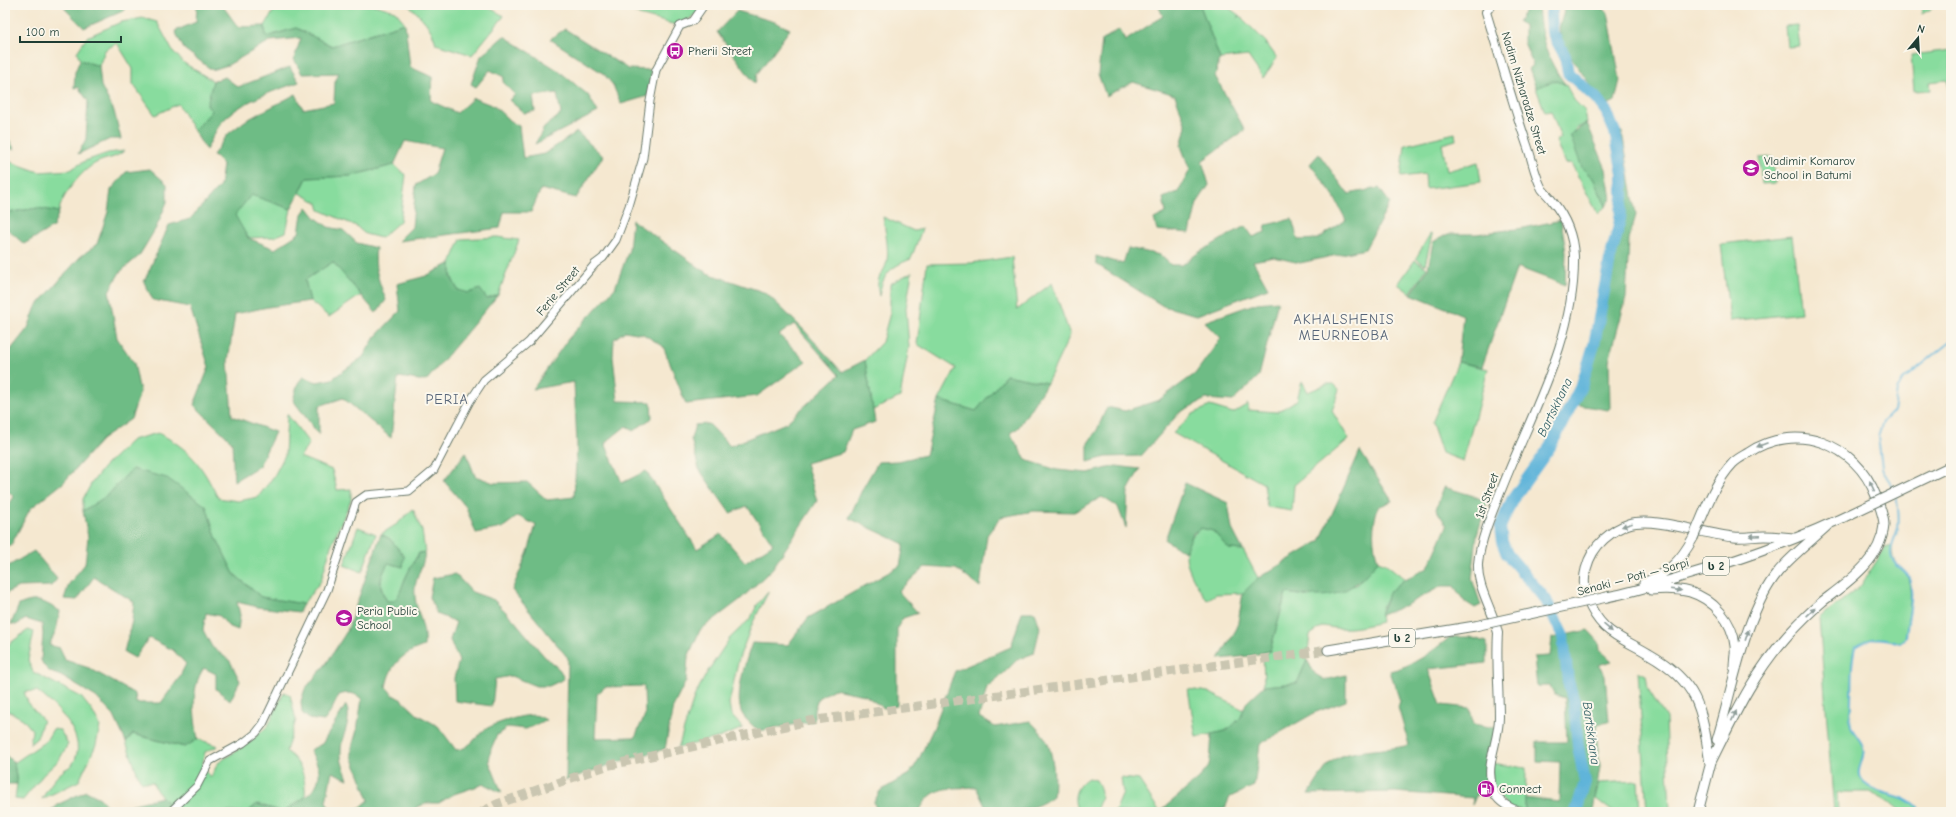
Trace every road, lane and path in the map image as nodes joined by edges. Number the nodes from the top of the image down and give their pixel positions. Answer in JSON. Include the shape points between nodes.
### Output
{"nodes":[{"id":1,"x":704,"y":5,"type":"edge"},
{"id":2,"x":1491,"y":5,"type":"edge"},
{"id":3,"x":1542,"y":189,"type":"joint"},
{"id":4,"x":1951,"y":466,"type":"edge"},
{"id":5,"x":1827,"y":526,"type":"junction"},
{"id":6,"x":1794,"y":538,"type":"junction"},
{"id":7,"x":1637,"y":590,"type":"junction"},
{"id":8,"x":1621,"y":595,"type":"junction"},
{"id":9,"x":1328,"y":650,"type":"tunnel mouth"},
{"id":10,"x":1732,"y":686,"type":"junction"},
{"id":11,"x":1710,"y":764,"type":"junction"},
{"id":12,"x":1704,"y":792,"type":"junction"},
{"id":13,"x":170,"y":812,"type":"edge"},
{"id":14,"x":1521,"y":812,"type":"edge"},
{"id":15,"x":1698,"y":812,"type":"edge"},
{"id":16,"x":1704,"y":812,"type":"edge"}],
"edges":[{"from":1,"to":13,"type":"street","name":"Ferie Street","via":[[693,21],[680,26],[656,70],[643,158],[616,240],[529,342],[484,380],[470,401],[434,470],[409,491],[366,495],[356,502],[327,590],[263,724],[243,743],[210,761],[197,786]]},
{"from":2,"to":3,"type":"main road","name":"Nadim Nizharadze Street","via":[[1486,12],[1514,108]]},
{"from":3,"to":14,"type":"main road","name":"1st Street","via":[[1565,220],[1572,236],[1573,283],[1561,342],[1496,504],[1478,563],[1480,582],[1498,633],[1499,718],[1490,778],[1493,791],[1500,802]]},
{"from":4,"to":5,"type":"highway","name":"Senaki — Poti — Sarpi","number":"ს 2","bridge":true},
{"from":5,"to":6,"type":"highway","name":"Senaki — Poti — Sarpi","number":"ს 2"},
{"from":10,"to":5,"type":"highway","one_way":true,"via":[[1747,635],[1767,587],[1779,571]]},
{"from":6,"to":7,"type":"highway","name":"Senaki — Poti — Sarpi","number":"ს 2","via":[[1732,562]]},
{"from":6,"to":11,"type":"highway","one_way":true,"via":[[1734,537],[1656,523],[1631,523],[1614,530],[1596,547],[1589,559],[1585,572],[1585,588],[1591,609],[1606,627],[1628,643],[1670,666],[1695,695],[1703,716]]},
{"from":7,"to":8,"type":"highway","name":"Senaki — Poti — Sarpi","number":"ს 2"},
{"from":7,"to":10,"type":"highway","one_way":true,"via":[[1666,589],[1690,592],[1712,603],[1732,630],[1735,646]]},
{"from":8,"to":9,"type":"highway","name":"Senaki — Poti — Sarpi","number":"ს 2","bridge":true,"via":[[1475,626]]},
{"from":11,"to":8,"type":"highway","one_way":true,"bridge":true,"via":[[1742,698],[1761,668],[1788,634],[1873,557],[1884,526],[1882,511],[1868,478],[1854,460],[1836,448],[1811,439],[1788,437],[1760,445],[1734,462],[1714,489],[1700,524],[1677,563],[1666,572]]},
{"from":10,"to":11,"type":"highway"},
{"from":11,"to":12,"type":"highway"},
{"from":12,"to":15,"type":"highway"},
{"from":12,"to":16,"type":"highway"}]}
